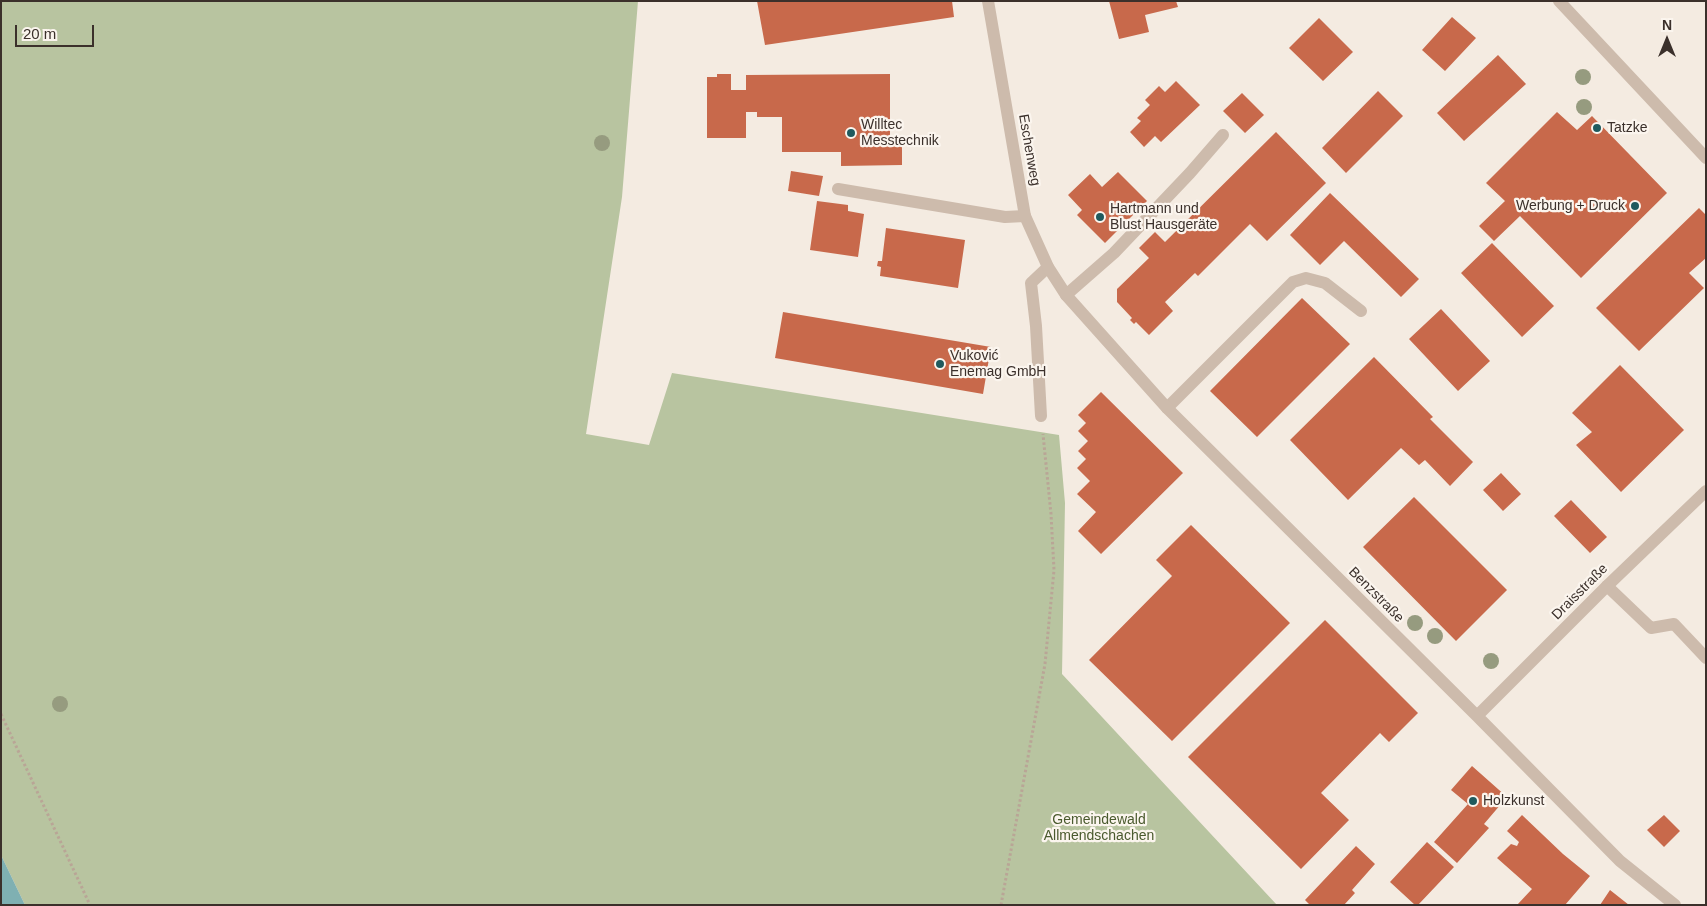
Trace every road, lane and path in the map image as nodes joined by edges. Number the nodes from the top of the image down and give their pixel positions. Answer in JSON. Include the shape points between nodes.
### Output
{"nodes":[{"id":1,"x":988,"y":1,"type":"edge"},
{"id":2,"x":1558,"y":1,"type":"edge"},
{"id":3,"x":1223,"y":135,"type":"dead end"},
{"id":4,"x":1706,"y":158,"type":"edge"},
{"id":5,"x":838,"y":189,"type":"dead end"},
{"id":6,"x":1025,"y":216,"type":"junction"},
{"id":7,"x":1048,"y":267,"type":"junction"},
{"id":8,"x":1066,"y":295,"type":"junction"},
{"id":9,"x":1361,"y":311,"type":"dead end"},
{"id":10,"x":1167,"y":408,"type":"junction"},
{"id":11,"x":1041,"y":416,"type":"joint"},
{"id":12,"x":1706,"y":491,"type":"edge"},
{"id":13,"x":1606,"y":586,"type":"junction"},
{"id":14,"x":1706,"y":658,"type":"edge"},
{"id":15,"x":1,"y":714,"type":"edge"},
{"id":16,"x":1477,"y":716,"type":"junction"},
{"id":17,"x":90,"y":905,"type":"edge"},
{"id":18,"x":1001,"y":905,"type":"edge"},
{"id":19,"x":1675,"y":905,"type":"edge"}],
"edges":[{"from":1,"to":6,"type":"street","name":"Eschenweg"},
{"from":2,"to":4,"type":"street"},
{"from":3,"to":8,"type":"street","via":[[1114,253]]},
{"from":5,"to":6,"type":"street","via":[[1005,217]]},
{"from":6,"to":7,"type":"street","name":"Eschenweg"},
{"from":7,"to":8,"type":"street","name":"Eschenweg"},
{"from":7,"to":11,"type":"street","via":[[1031,283]]},
{"from":8,"to":10,"type":"street","name":"Benzstraße"},
{"from":9,"to":10,"type":"street","via":[[1325,283],[1306,278],[1293,282]]},
{"from":10,"to":16,"type":"street","name":"Benzstraße"},
{"from":11,"to":18,"type":"path","via":[[1054,570],[1045,664]]},
{"from":12,"to":13,"type":"street","name":"Draisstraße"},
{"from":13,"to":14,"type":"street","via":[[1651,628],[1674,624]]},
{"from":13,"to":16,"type":"street","name":"Draisstraße"},
{"from":15,"to":17,"type":"path"},
{"from":16,"to":19,"type":"street","name":"Benzstraße","via":[[1620,861]]}]}
